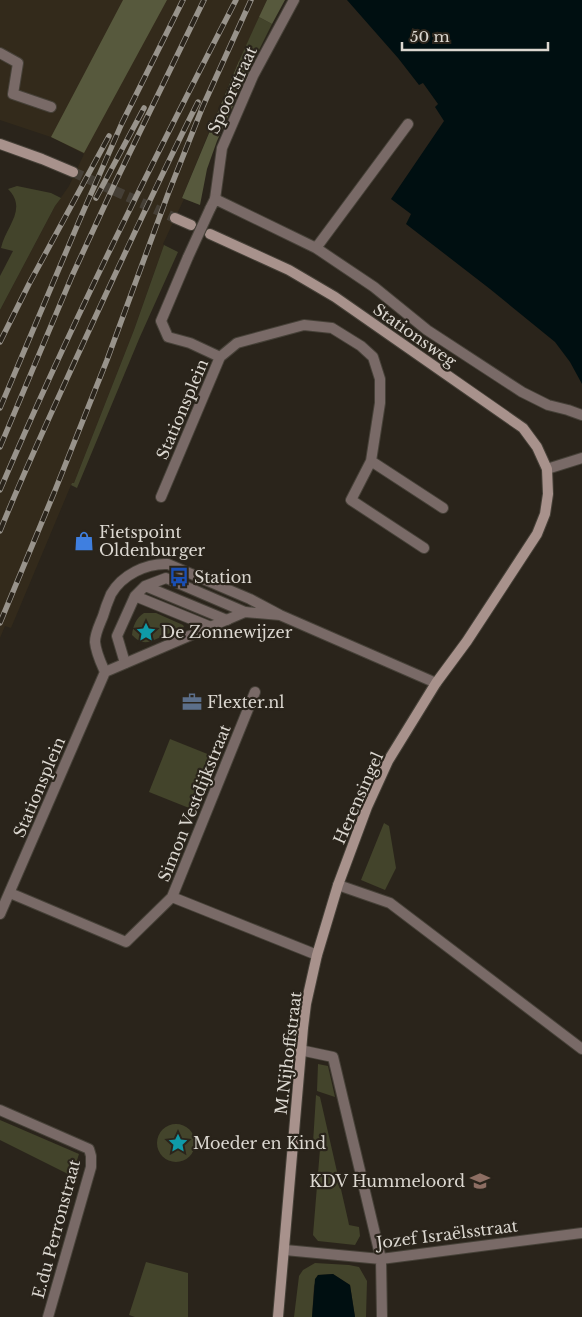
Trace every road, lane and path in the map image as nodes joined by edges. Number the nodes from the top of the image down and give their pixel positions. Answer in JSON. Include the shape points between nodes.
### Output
{"nodes":[{"id":1,"x":294,"y":0,"type":"edge"},
{"id":2,"x":0,"y":53,"type":"edge"},
{"id":3,"x":51,"y":107,"type":"dead end"},
{"id":4,"x":408,"y":124,"type":"dead end"},
{"id":5,"x":0,"y":144,"type":"edge"},
{"id":6,"x":73,"y":172,"type":"tunnel mouth"},
{"id":7,"x":215,"y":199,"type":"junction"},
{"id":8,"x":175,"y":218,"type":"tunnel mouth"},
{"id":9,"x":190,"y":225,"type":"dead end"},
{"id":10,"x":210,"y":234,"type":"dead end"},
{"id":11,"x":316,"y":248,"type":"junction"},
{"id":12,"x":220,"y":357,"type":"junction"},
{"id":13,"x":582,"y":415,"type":"edge"},
{"id":14,"x":582,"y":458,"type":"edge"},
{"id":15,"x":371,"y":461,"type":"junction"},
{"id":16,"x":547,"y":469,"type":"junction"},
{"id":17,"x":161,"y":497,"type":"dead end"},
{"id":18,"x":443,"y":508,"type":"dead end"},
{"id":19,"x":424,"y":548,"type":"dead end"},
{"id":20,"x":145,"y":586,"type":"junction"},
{"id":21,"x":135,"y":596,"type":"junction"},
{"id":22,"x":245,"y":612,"type":"junction"},
{"id":23,"x":280,"y":615,"type":"junction"},
{"id":24,"x":227,"y":620,"type":"junction"},
{"id":25,"x":211,"y":627,"type":"junction"},
{"id":26,"x":125,"y":663,"type":"junction"},
{"id":27,"x":105,"y":672,"type":"junction"},
{"id":28,"x":436,"y":682,"type":"junction"},
{"id":29,"x":255,"y":692,"type":"dead end"},
{"id":30,"x":338,"y":885,"type":"junction"},
{"id":31,"x":10,"y":893,"type":"junction"},
{"id":32,"x":172,"y":897,"type":"junction"},
{"id":33,"x":0,"y":914,"type":"edge"},
{"id":34,"x":317,"y":955,"type":"junction"},
{"id":35,"x":300,"y":1050,"type":"junction"},
{"id":36,"x":582,"y":1050,"type":"edge"},
{"id":37,"x":0,"y":1110,"type":"edge"},
{"id":38,"x":582,"y":1233,"type":"edge"},
{"id":39,"x":285,"y":1250,"type":"junction"},
{"id":40,"x":382,"y":1258,"type":"junction"},
{"id":41,"x":48,"y":1317,"type":"edge"},
{"id":42,"x":278,"y":1317,"type":"edge"},
{"id":43,"x":382,"y":1317,"type":"edge"}],
"edges":[{"from":1,"to":7,"type":"street","name":"Spoorstraat","via":[[254,76],[222,148]]},
{"from":2,"to":3,"type":"street","via":[[18,63],[13,94]]},
{"from":4,"to":11,"type":"street"},
{"from":5,"to":6,"type":"main road"},
{"from":7,"to":11,"type":"street","name":"Stationsweg"},
{"from":7,"to":12,"type":"street","name":"Stationsplein","bridge":true,"via":[[161,320],[168,337]]},
{"from":8,"to":9,"type":"main road"},
{"from":10,"to":16,"type":"main road","name":"Stationsweg","via":[[289,270],[335,297],[523,428],[537,446]]},
{"from":11,"to":13,"type":"street","name":"Stationsweg","via":[[374,287],[427,330],[522,392],[548,405]]},
{"from":12,"to":15,"type":"street","via":[[237,343],[304,325],[332,328],[361,346],[373,358],[380,378],[380,403]]},
{"from":12,"to":17,"type":"street","name":"Stationsplein"},
{"from":14,"to":16,"type":"street"},
{"from":15,"to":18,"type":"street"},
{"from":15,"to":19,"type":"street","via":[[351,500]]},
{"from":16,"to":28,"type":"main road","name":"Herensingel","via":[[545,514],[537,534]]},
{"from":20,"to":21,"type":"street"},
{"from":20,"to":22,"type":"street","via":[[166,578]]},
{"from":20,"to":24,"type":"street"},
{"from":21,"to":25,"type":"street"},
{"from":21,"to":26,"type":"street","via":[[117,636]]},
{"from":22,"to":23,"type":"street"},
{"from":22,"to":24,"type":"street"},
{"from":23,"to":27,"type":"street","via":[[168,564],[154,565],[128,576],[111,595],[95,636]]},
{"from":23,"to":28,"type":"street"},
{"from":24,"to":25,"type":"street"},
{"from":25,"to":26,"type":"street"},
{"from":26,"to":27,"type":"street"},
{"from":27,"to":31,"type":"street","name":"Stationsplein"},
{"from":28,"to":30,"type":"main road","name":"Herensingel","via":[[388,761]]},
{"from":29,"to":32,"type":"street","name":"Simon Vestdijkstraat"},
{"from":30,"to":34,"type":"main road","name":"M.Nijhoffstraat"},
{"from":30,"to":36,"type":"street","via":[[390,904]]},
{"from":31,"to":32,"type":"street","name":"Simon Vestdijkstraat","via":[[126,942]]},
{"from":31,"to":33,"type":"street","name":"Stationsplein"},
{"from":32,"to":34,"type":"street","name":"Simon Vestdijkstraat"},
{"from":34,"to":35,"type":"main road","name":"M.Nijhoffstraat"},
{"from":35,"to":39,"type":"main road","name":"M.Nijhoffstraat"},
{"from":35,"to":40,"type":"street","via":[[333,1057]]},
{"from":37,"to":41,"type":"street","name":"E.du Perronstraat","via":[[89,1149],[91,1156],[91,1167]]},
{"from":38,"to":40,"type":"street","name":"Jozef Israëlsstraat"},
{"from":39,"to":40,"type":"street","name":"Jozef Israëlsstraat"},
{"from":39,"to":42,"type":"main road","name":"M.Nijhoffstraat"},
{"from":40,"to":43,"type":"street"}]}
